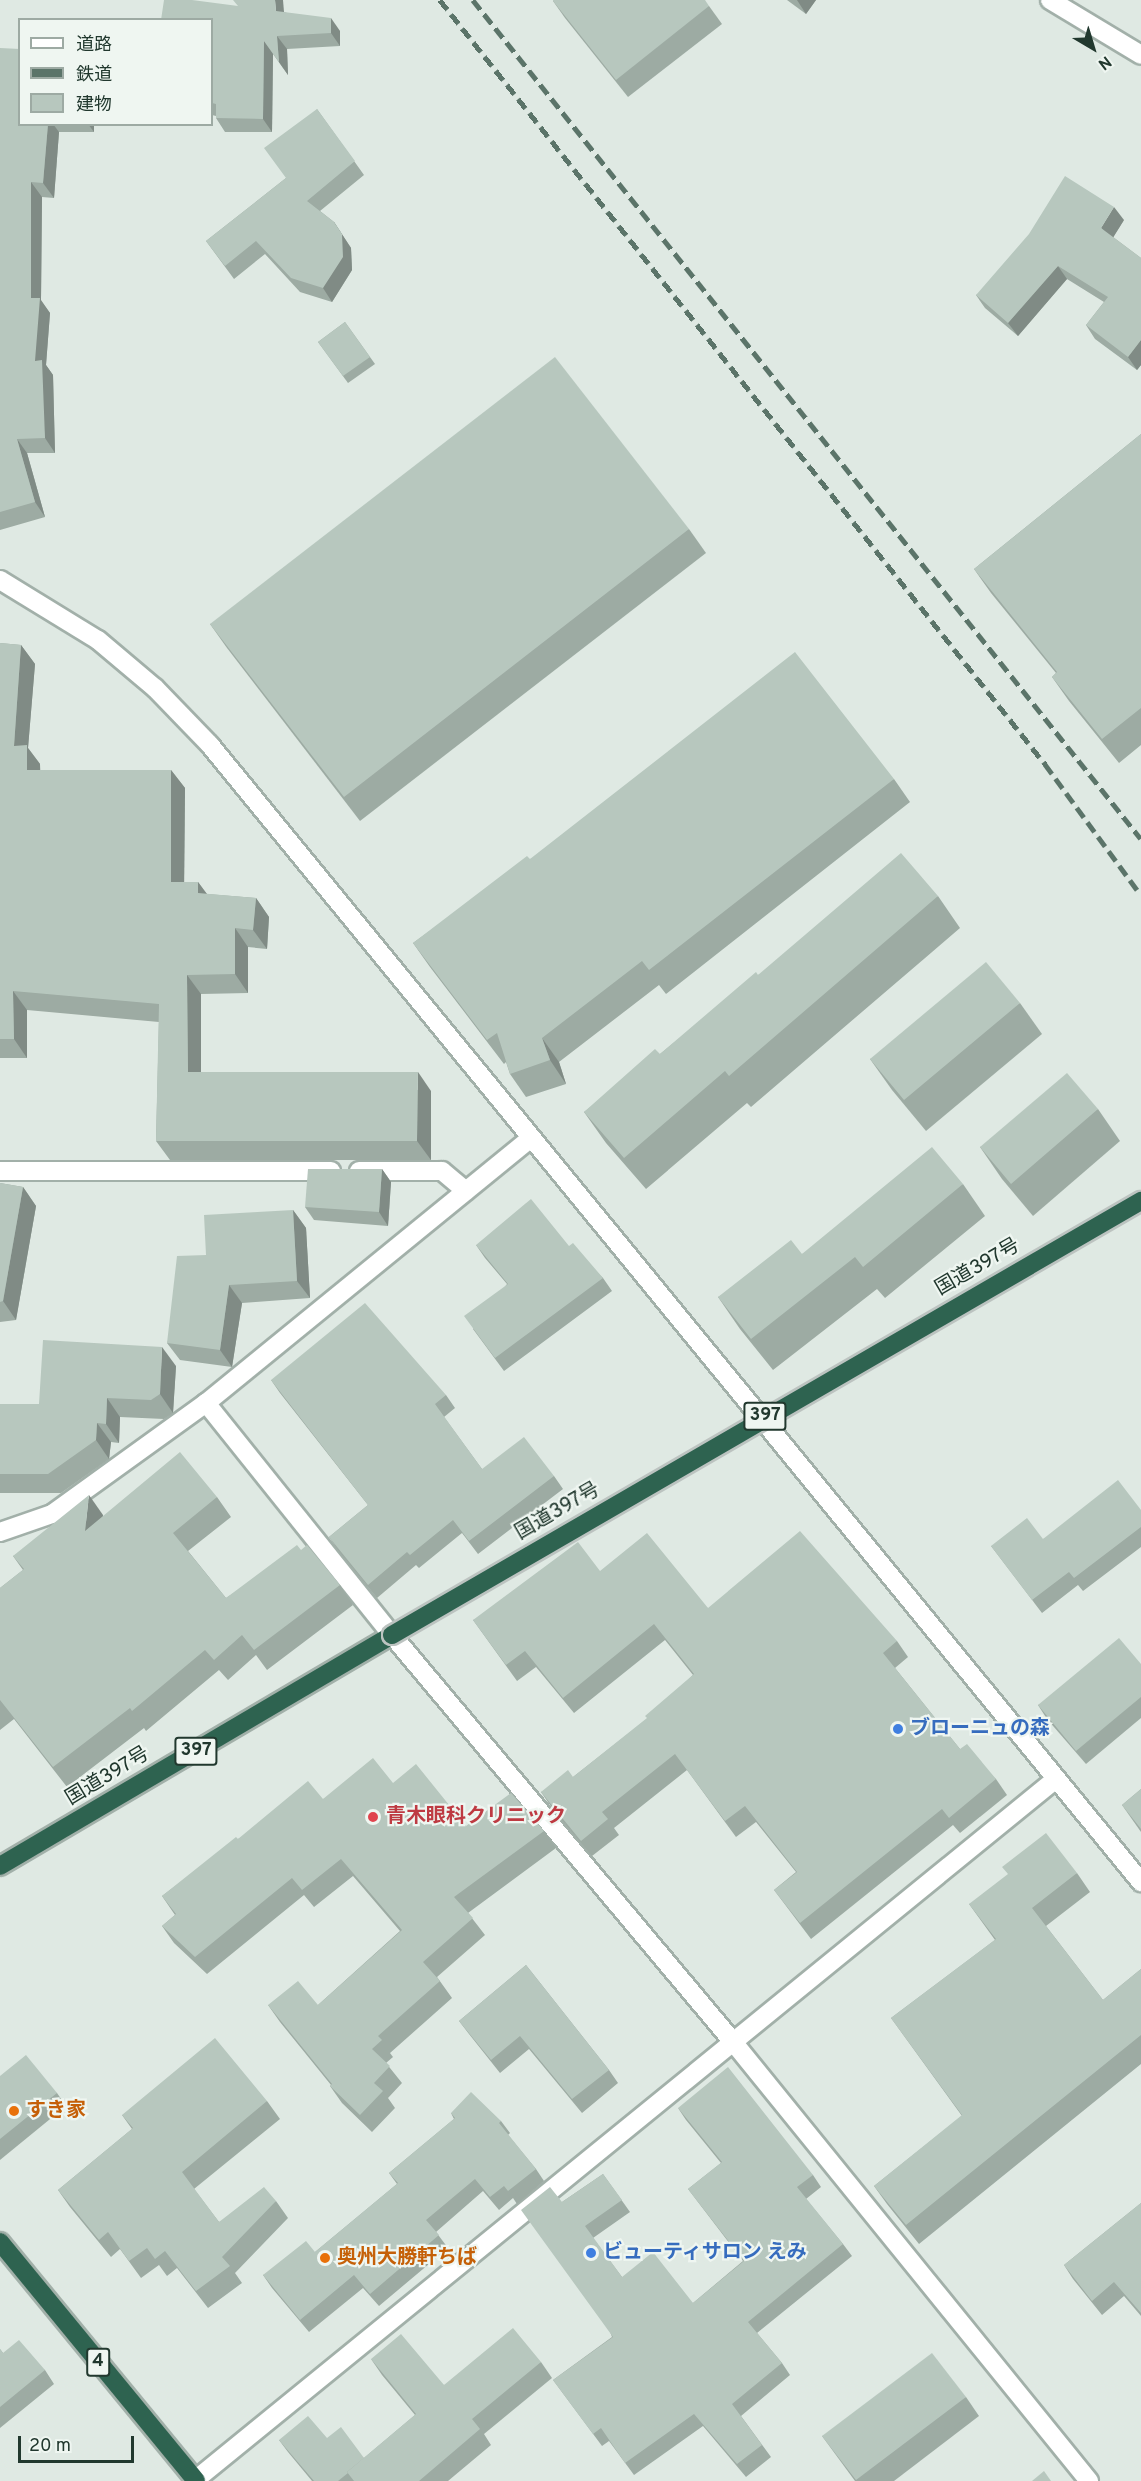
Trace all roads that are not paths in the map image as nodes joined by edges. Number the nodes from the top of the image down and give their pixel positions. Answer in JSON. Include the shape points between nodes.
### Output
{"nodes":[{"id":1,"x":1051,"y":0,"type":"edge"},
{"id":2,"x":1141,"y":55,"type":"edge"},
{"id":3,"x":0,"y":580,"type":"edge"},
{"id":4,"x":531,"y":1138,"type":"junction"},
{"id":5,"x":0,"y":1171,"type":"edge"},
{"id":6,"x":466,"y":1191,"type":"junction"},
{"id":7,"x":1141,"y":1201,"type":"edge"},
{"id":8,"x":206,"y":1403,"type":"junction"},
{"id":9,"x":0,"y":1532,"type":"edge"},
{"id":10,"x":392,"y":1635,"type":"junction"},
{"id":11,"x":1056,"y":1779,"type":"junction"},
{"id":12,"x":0,"y":1866,"type":"edge"},
{"id":13,"x":1141,"y":1882,"type":"edge"},
{"id":14,"x":734,"y":2043,"type":"junction"},
{"id":15,"x":0,"y":2242,"type":"edge"},
{"id":16,"x":195,"y":2481,"type":"edge"},
{"id":17,"x":1089,"y":2481,"type":"edge"}],
"edges":[{"from":1,"to":2,"type":"street"},
{"from":3,"to":4,"type":"street","via":[[98,640],[155,688],[210,744]]},
{"from":4,"to":6,"type":"street"},
{"from":4,"to":11,"type":"street"},
{"from":5,"to":6,"type":"street","via":[[442,1171]]},
{"from":6,"to":8,"type":"street"},
{"from":7,"to":10,"type":"highway","name":"国道397号","number":"397","bridge":true},
{"from":8,"to":9,"type":"street","via":[[52,1514]]},
{"from":8,"to":10,"type":"street"},
{"from":10,"to":12,"type":"highway","name":"国道397号","number":"397"},
{"from":10,"to":14,"type":"street"},
{"from":11,"to":13,"type":"street"},
{"from":11,"to":14,"type":"street"},
{"from":14,"to":16,"type":"street"},
{"from":14,"to":17,"type":"street"},
{"from":15,"to":16,"type":"highway","number":"4"}]}
